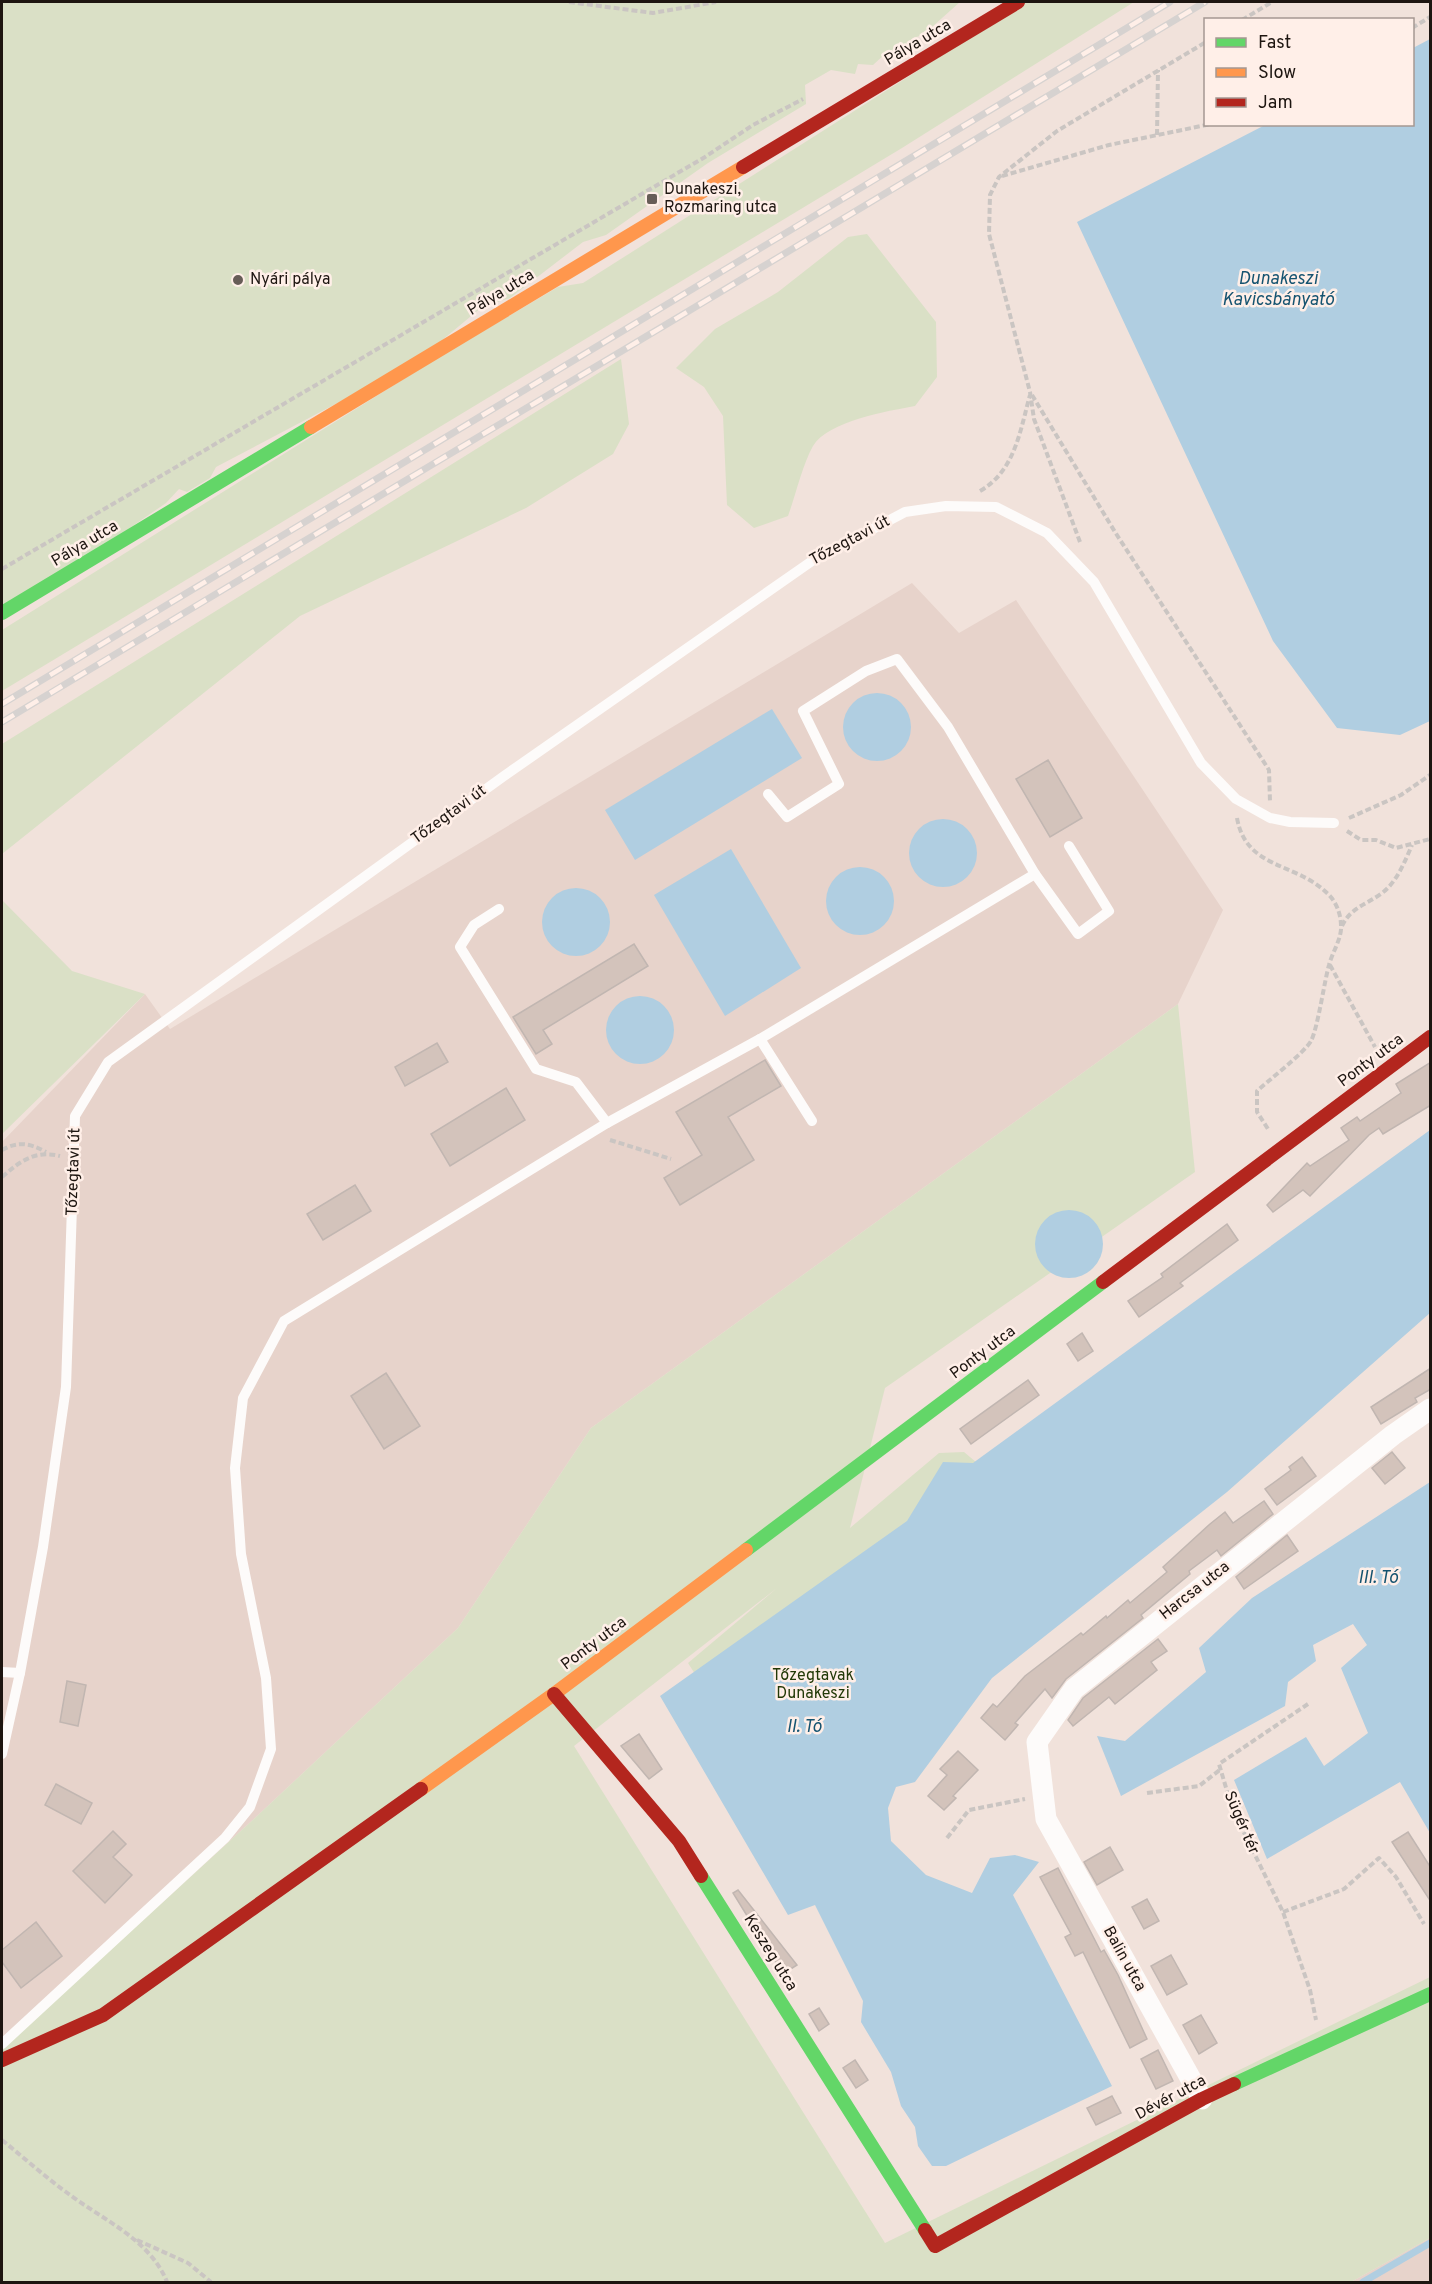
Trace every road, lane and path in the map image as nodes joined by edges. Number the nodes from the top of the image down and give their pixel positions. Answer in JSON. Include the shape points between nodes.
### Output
{"nodes":[{"id":1,"x":569,"y":2,"type":"edge"},
{"id":2,"x":716,"y":2,"type":"edge"},
{"id":3,"x":1018,"y":2,"type":"edge"},
{"id":4,"x":1272,"y":2,"type":"edge"},
{"id":5,"x":707,"y":3,"type":"edge"},
{"id":6,"x":1431,"y":17,"type":"edge"},
{"id":7,"x":1245,"y":18,"type":"edge"},
{"id":8,"x":1414,"y":27,"type":"edge"},
{"id":9,"x":1204,"y":43,"type":"edge"},
{"id":10,"x":1158,"y":70,"type":"junction"},
{"id":11,"x":807,"y":97,"type":"dead end"},
{"id":12,"x":1204,"y":125,"type":"edge"},
{"id":13,"x":1157,"y":135,"type":"junction"},
{"id":14,"x":999,"y":177,"type":"junction"},
{"id":15,"x":1030,"y":392,"type":"junction"},
{"id":16,"x":946,"y":506,"type":"junction"},
{"id":17,"x":1082,"y":550,"type":"dead end"},
{"id":18,"x":2,"y":569,"type":"edge"},
{"id":19,"x":2,"y":613,"type":"edge"},
{"id":20,"x":1431,"y":775,"type":"edge"},
{"id":21,"x":768,"y":794,"type":"dead end"},
{"id":22,"x":1236,"y":799,"type":"junction"},
{"id":23,"x":1270,"y":818,"type":"junction"},
{"id":24,"x":1334,"y":823,"type":"junction"},
{"id":25,"x":1431,"y":838,"type":"edge"},
{"id":26,"x":1412,"y":845,"type":"junction"},
{"id":27,"x":1069,"y":846,"type":"dead end"},
{"id":28,"x":1035,"y":874,"type":"junction"},
{"id":29,"x":499,"y":909,"type":"dead end"},
{"id":30,"x":1341,"y":928,"type":"junction"},
{"id":31,"x":1329,"y":964,"type":"junction"},
{"id":32,"x":1431,"y":1037,"type":"edge"},
{"id":33,"x":760,"y":1040,"type":"junction"},
{"id":34,"x":1388,"y":1070,"type":"junction"},
{"id":35,"x":812,"y":1121,"type":"dead end"},
{"id":36,"x":607,"y":1123,"type":"junction"},
{"id":37,"x":592,"y":1134,"type":"junction"},
{"id":38,"x":2,"y":1150,"type":"edge"},
{"id":39,"x":1281,"y":1150,"type":"junction"},
{"id":40,"x":46,"y":1153,"type":"junction"},
{"id":41,"x":671,"y":1159,"type":"dead end"},
{"id":42,"x":75,"y":1160,"type":"junction"},
{"id":43,"x":2,"y":1178,"type":"edge"},
{"id":44,"x":1431,"y":1409,"type":"edge"},
{"id":45,"x":2,"y":1672,"type":"edge"},
{"id":46,"x":20,"y":1673,"type":"junction"},
{"id":47,"x":554,"y":1694,"type":"junction"},
{"id":48,"x":1308,"y":1704,"type":"dead end"},
{"id":49,"x":2,"y":1754,"type":"edge"},
{"id":50,"x":1221,"y":1769,"type":"junction"},
{"id":51,"x":1148,"y":1793,"type":"dead end"},
{"id":52,"x":1044,"y":1796,"type":"junction"},
{"id":53,"x":1046,"y":1819,"type":"joint"},
{"id":54,"x":947,"y":1838,"type":"dead end"},
{"id":55,"x":1283,"y":1912,"type":"junction"},
{"id":56,"x":1424,"y":1924,"type":"dead end"},
{"id":57,"x":1431,"y":1994,"type":"edge"},
{"id":58,"x":2,"y":2044,"type":"edge"},
{"id":59,"x":1321,"y":2044,"type":"junction"},
{"id":60,"x":2,"y":2060,"type":"edge"},
{"id":61,"x":1202,"y":2099,"type":"junction"},
{"id":62,"x":2,"y":2140,"type":"edge"},
{"id":63,"x":134,"y":2239,"type":"junction"},
{"id":64,"x":935,"y":2246,"type":"joint"},
{"id":65,"x":167,"y":2283,"type":"edge"},
{"id":66,"x":211,"y":2283,"type":"edge"}],
"edges":[{"from":1,"to":5,"type":"path","via":[[653,13]]},
{"from":2,"to":5,"type":"path"},
{"from":3,"to":19,"type":"street","name":"Pálya utca"},
{"from":4,"to":7,"type":"path"},
{"from":6,"to":8,"type":"path"},
{"from":9,"to":10,"type":"path"},
{"from":10,"to":13,"type":"path"},
{"from":10,"to":14,"type":"path","via":[[1057,131]]},
{"from":11,"to":18,"type":"path"},
{"from":12,"to":13,"type":"path"},
{"from":13,"to":14,"type":"path"},
{"from":14,"to":15,"type":"path","via":[[990,195],[989,234]]},
{"from":15,"to":16,"type":"path","via":[[1006,468],[992,484]]},
{"from":15,"to":17,"type":"path","via":[[1034,419]]},
{"from":15,"to":23,"type":"path","via":[[1269,770]]},
{"from":16,"to":22,"type":"lane","name":"Tőzegtavi út","via":[[996,507],[1047,532],[1094,582],[1201,763]]},
{"from":16,"to":42,"type":"lane","name":"Tőzegtavi út","via":[[905,512],[812,561],[504,776],[108,1062],[75,1116]]},
{"from":20,"to":24,"type":"path","via":[[1401,795]]},
{"from":21,"to":28,"type":"lane","via":[[787,817],[839,784],[803,711],[866,671],[897,659],[948,728]]},
{"from":22,"to":23,"type":"lane","name":"Tőzegtavi út"},
{"from":22,"to":30,"type":"path","via":[[1241,835],[1248,847],[1329,894],[1338,908]]},
{"from":23,"to":24,"type":"lane","name":"Tőzegtavi út"},
{"from":24,"to":26,"type":"path","via":[[1360,840],[1376,840],[1396,848]]},
{"from":25,"to":26,"type":"path"},
{"from":26,"to":30,"type":"path","via":[[1401,870],[1383,893],[1347,916]]},
{"from":27,"to":28,"type":"lane","via":[[1109,911],[1078,934]]},
{"from":28,"to":33,"type":"lane"},
{"from":29,"to":36,"type":"lane","via":[[474,925],[460,946],[536,1069],[576,1082]]},
{"from":30,"to":31,"type":"path"},
{"from":31,"to":34,"type":"path"},
{"from":31,"to":39,"type":"path","via":[[1311,1041],[1257,1091],[1257,1112]]},
{"from":32,"to":34,"type":"street","name":"Ponty utca"},
{"from":33,"to":35,"type":"lane"},
{"from":33,"to":36,"type":"lane"},
{"from":34,"to":39,"type":"street","name":"Ponty utca"},
{"from":36,"to":37,"type":"lane"},
{"from":37,"to":41,"type":"path"},
{"from":37,"to":58,"type":"lane","via":[[284,1321],[243,1398],[236,1468],[241,1554],[266,1678],[271,1749],[250,1807],[225,1838]]},
{"from":38,"to":40,"type":"path","via":[[12,1144],[32,1144]]},
{"from":39,"to":47,"type":"street","name":"Ponty utca"},
{"from":40,"to":42,"type":"path"},
{"from":40,"to":43,"type":"path","via":[[28,1156]]},
{"from":42,"to":46,"type":"lane","name":"Tőzegtavi út","via":[[66,1387]]},
{"from":44,"to":52,"type":"street","name":"Harcsa utca","via":[[1074,1689],[1037,1742]]},
{"from":45,"to":46,"type":"lane"},
{"from":46,"to":49,"type":"lane","name":"Tőzegtavi út"},
{"from":47,"to":60,"type":"street","name":"Ponty utca","via":[[103,2015]]},
{"from":47,"to":64,"type":"street","name":"Keszeg utca","via":[[679,1841]]},
{"from":48,"to":50,"type":"path","name":"Sügér tér","via":[[1219,1764]]},
{"from":50,"to":51,"type":"path","via":[[1198,1786]]},
{"from":50,"to":55,"type":"path","name":"Sügér tér","via":[[1232,1808]]},
{"from":52,"to":53,"type":"street","name":"Harcsa utca"},
{"from":52,"to":54,"type":"path","via":[[969,1810]]},
{"from":53,"to":61,"type":"street","name":"Balin utca"},
{"from":55,"to":56,"type":"path","via":[[1344,1889],[1378,1858],[1396,1877]]},
{"from":55,"to":59,"type":"path","name":"Sügér tér","via":[[1310,1990]]},
{"from":57,"to":59,"type":"street","name":"Dévér utca"},
{"from":59,"to":61,"type":"street","name":"Dévér utca"},
{"from":61,"to":64,"type":"street","name":"Dévér utca"},
{"from":62,"to":63,"type":"path","via":[[66,2193]]},
{"from":63,"to":65,"type":"path"},
{"from":63,"to":66,"type":"path","via":[[188,2263]]}]}
